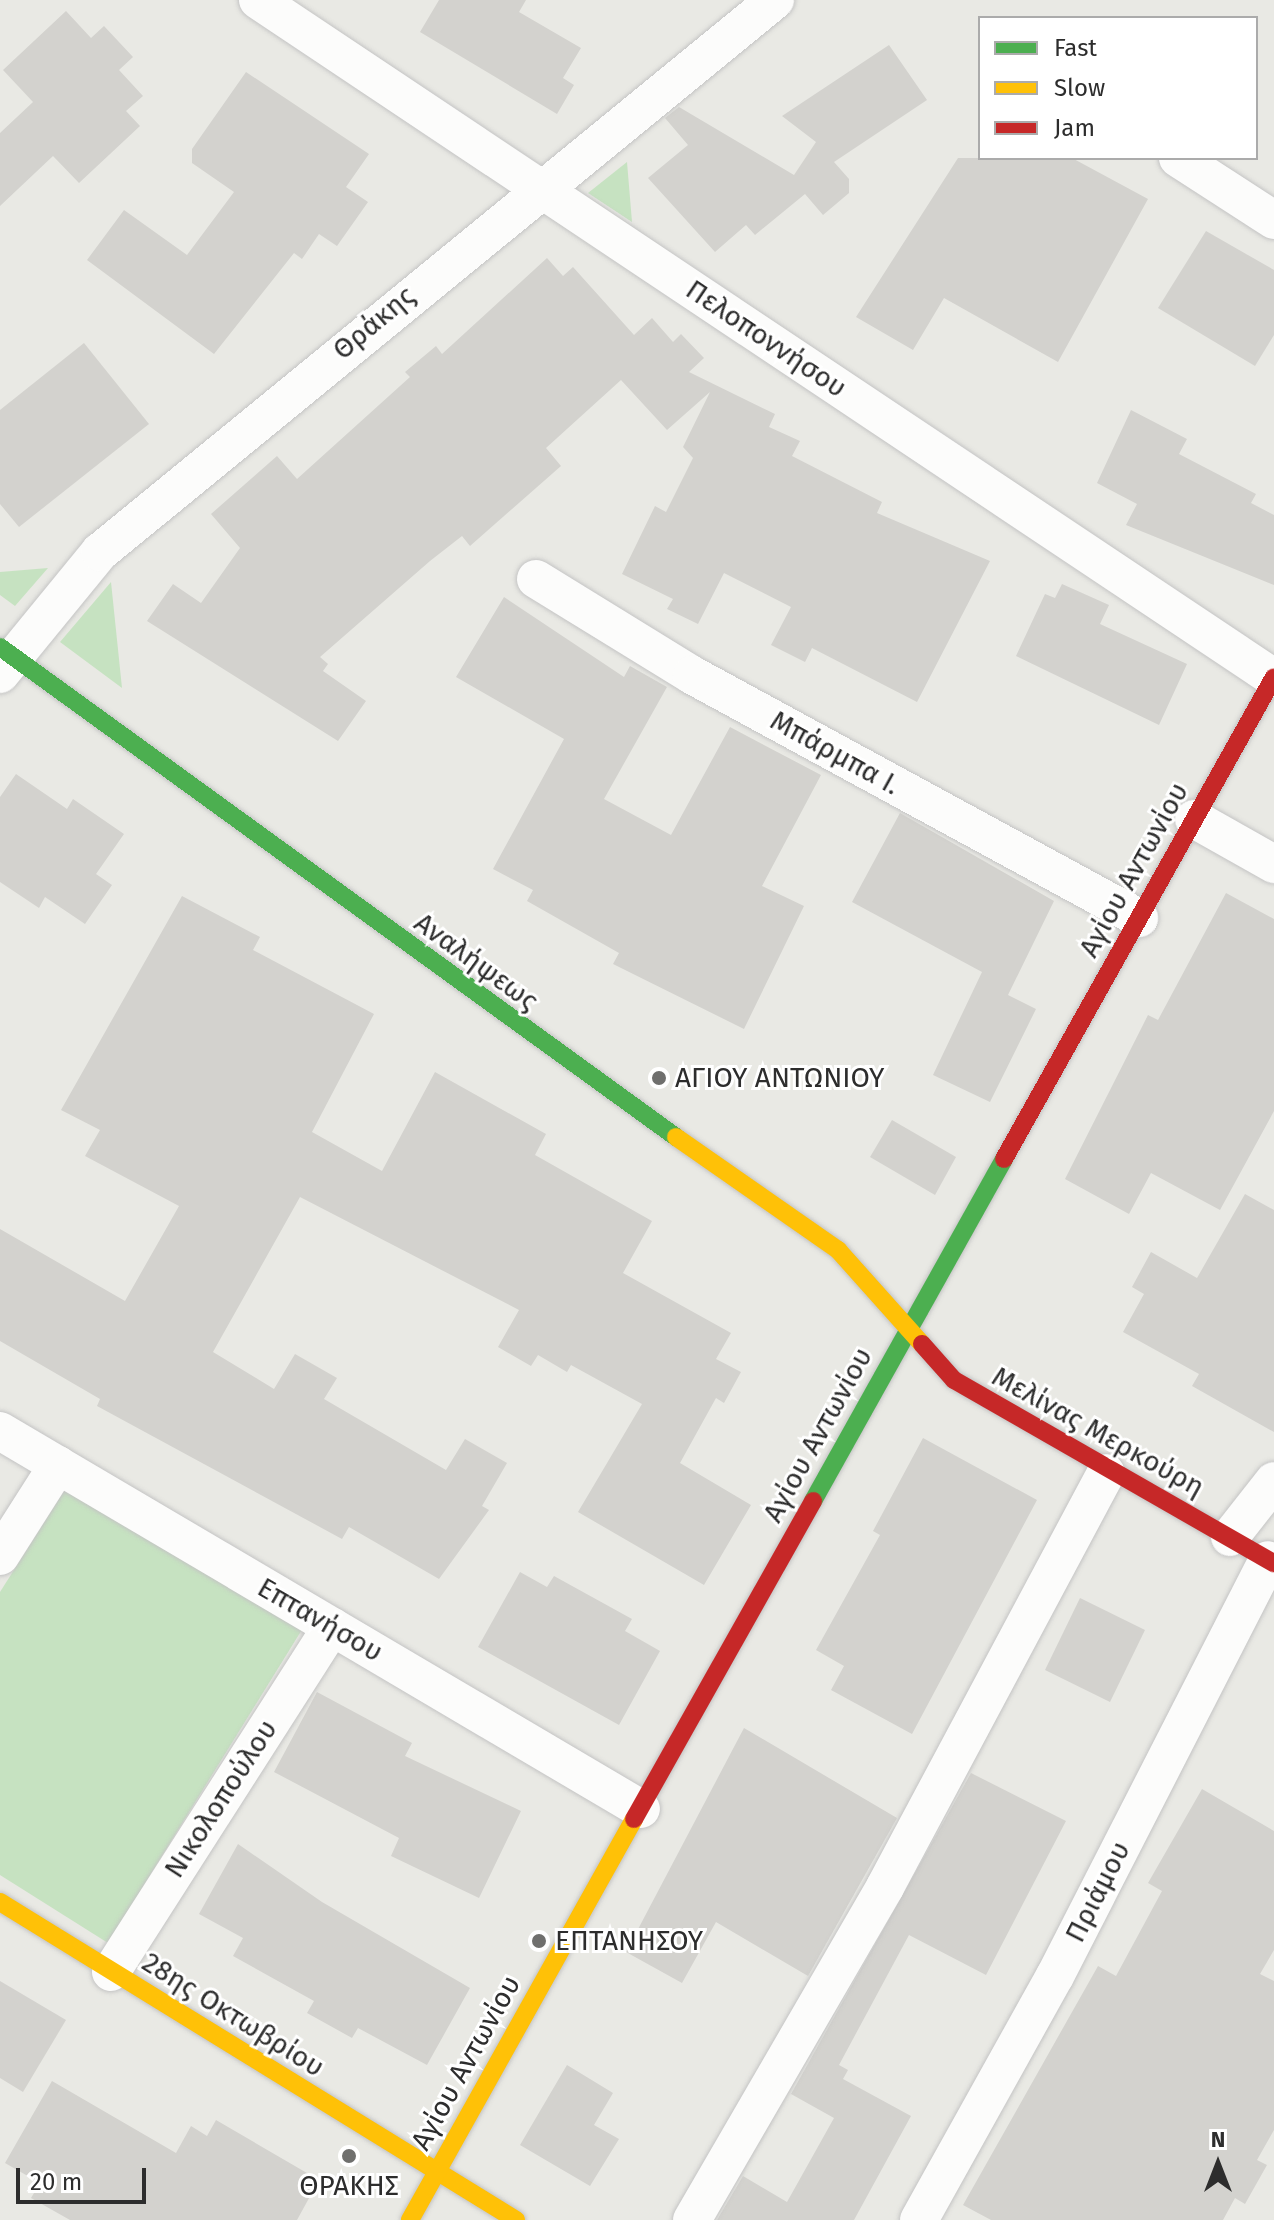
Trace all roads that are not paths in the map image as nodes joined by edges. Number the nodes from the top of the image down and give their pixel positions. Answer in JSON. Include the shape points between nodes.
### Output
{"nodes":[{"id":1,"x":258,"y":0,"type":"edge"},
{"id":2,"x":775,"y":0,"type":"edge"},
{"id":3,"x":1181,"y":160,"type":"edge"},
{"id":4,"x":538,"y":187,"type":"junction"},
{"id":5,"x":1274,"y":220,"type":"edge"},
{"id":6,"x":536,"y":579,"type":"dead end"},
{"id":7,"x":4,"y":659,"type":"edge"},
{"id":8,"x":1274,"y":678,"type":"edge"},
{"id":9,"x":1194,"y":819,"type":"junction"},
{"id":10,"x":1274,"y":864,"type":"edge"},
{"id":11,"x":1139,"y":918,"type":"junction"},
{"id":12,"x":910,"y":1330,"type":"junction"},
{"id":13,"x":0,"y":1431,"type":"edge"},
{"id":14,"x":58,"y":1465,"type":"junction"},
{"id":15,"x":1106,"y":1473,"type":"junction"},
{"id":16,"x":1274,"y":1481,"type":"edge"},
{"id":17,"x":1230,"y":1537,"type":"junction"},
{"id":18,"x":0,"y":1556,"type":"edge"},
{"id":19,"x":1271,"y":1562,"type":"edge"},
{"id":20,"x":332,"y":1627,"type":"junction"},
{"id":21,"x":641,"y":1809,"type":"junction"},
{"id":22,"x":0,"y":1902,"type":"edge"},
{"id":23,"x":111,"y":1972,"type":"junction"},
{"id":24,"x":436,"y":2174,"type":"junction"},
{"id":25,"x":410,"y":2220,"type":"edge"},
{"id":26,"x":516,"y":2220,"type":"edge"},
{"id":27,"x":692,"y":2220,"type":"edge"},
{"id":28,"x":919,"y":2220,"type":"edge"}],
"edges":[{"from":1,"to":4,"type":"street","name":"Πελοποννήσου"},
{"from":2,"to":4,"type":"street","name":"Θράκης"},
{"from":3,"to":5,"type":"street"},
{"from":4,"to":7,"type":"street","name":"Θράκης","via":[[100,552]]},
{"from":4,"to":8,"type":"street","name":"Πελοποννήσου"},
{"from":6,"to":11,"type":"street","name":"Μπάρμπα Ι.","via":[[692,675]]},
{"from":7,"to":12,"type":"street","name":"Αναλήψεως","via":[[838,1250]]},
{"from":8,"to":9,"type":"street","name":"Αγίου Αντωνίου"},
{"from":9,"to":10,"type":"street"},
{"from":9,"to":11,"type":"street","name":"Αγίου Αντωνίου"},
{"from":11,"to":12,"type":"street","name":"Αγίου Αντωνίου"},
{"from":12,"to":15,"type":"street","name":"Μελίνας Μερκούρη","via":[[954,1380]]},
{"from":12,"to":21,"type":"street","name":"Αγίου Αντωνίου"},
{"from":13,"to":14,"type":"street","name":"Επτανήσου"},
{"from":14,"to":18,"type":"street"},
{"from":14,"to":20,"type":"street","name":"Επτανήσου"},
{"from":15,"to":17,"type":"street","name":"Μελίνας Μερκούρη"},
{"from":15,"to":27,"type":"street","via":[[885,1887]]},
{"from":16,"to":17,"type":"street"},
{"from":17,"to":19,"type":"street","name":"Μελίνας Μερκούρη"},
{"from":19,"to":28,"type":"street","name":"Πριάμου","via":[[1055,1976]]},
{"from":20,"to":21,"type":"street","name":"Επτανήσου"},
{"from":20,"to":23,"type":"street","name":"Νικολοπούλου"},
{"from":21,"to":24,"type":"street","name":"Αγίου Αντωνίου"},
{"from":22,"to":23,"type":"street","name":"28ης Οκτωβρίου"},
{"from":23,"to":24,"type":"street","name":"28ης Οκτωβρίου"},
{"from":24,"to":25,"type":"street","name":"Αγίου Αντωνίου"},
{"from":24,"to":26,"type":"street","name":"28ης Οκτωβρίου"}]}
